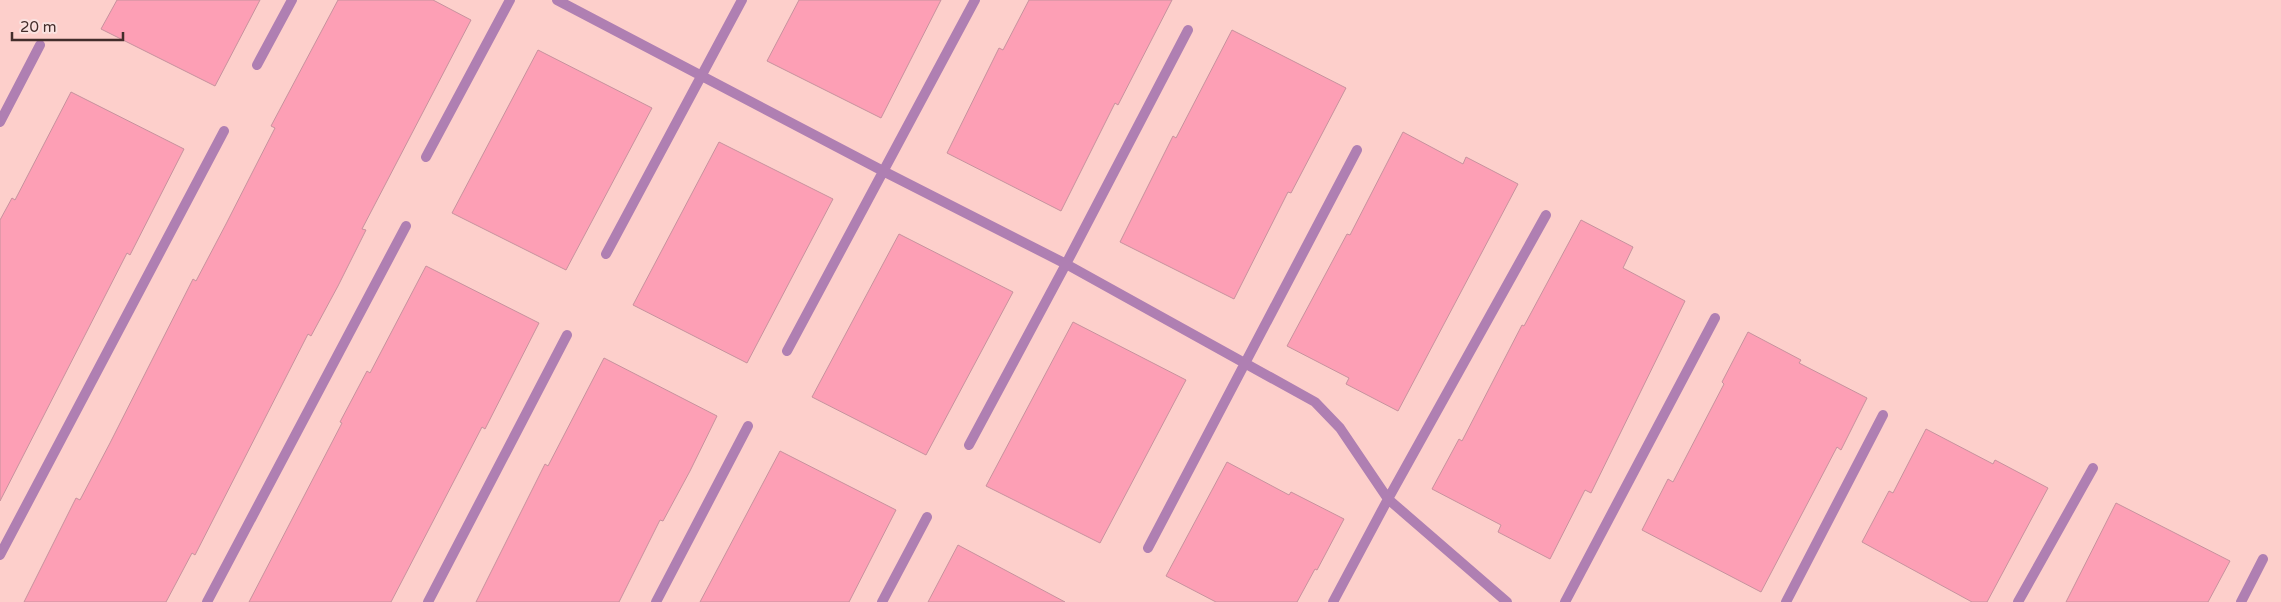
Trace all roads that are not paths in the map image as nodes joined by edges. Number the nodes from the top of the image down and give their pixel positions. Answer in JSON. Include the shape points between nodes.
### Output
{"nodes":[{"id":1,"x":292,"y":0,"type":"edge"},
{"id":2,"x":510,"y":0,"type":"edge"},
{"id":3,"x":558,"y":0,"type":"edge"},
{"id":4,"x":742,"y":0,"type":"edge"},
{"id":5,"x":975,"y":0,"type":"edge"},
{"id":6,"x":1188,"y":30,"type":"dead end"},
{"id":7,"x":40,"y":45,"type":"dead end"},
{"id":8,"x":257,"y":65,"type":"dead end"},
{"id":9,"x":702,"y":76,"type":"junction"},
{"id":10,"x":0,"y":122,"type":"edge"},
{"id":11,"x":224,"y":131,"type":"dead end"},
{"id":12,"x":1357,"y":150,"type":"dead end"},
{"id":13,"x":426,"y":157,"type":"dead end"},
{"id":14,"x":883,"y":171,"type":"junction"},
{"id":15,"x":1546,"y":215,"type":"dead end"},
{"id":16,"x":406,"y":226,"type":"dead end"},
{"id":17,"x":606,"y":254,"type":"dead end"},
{"id":18,"x":1066,"y":264,"type":"junction"},
{"id":19,"x":1715,"y":318,"type":"dead end"},
{"id":20,"x":567,"y":335,"type":"dead end"},
{"id":21,"x":786,"y":351,"type":"dead end"},
{"id":22,"x":1246,"y":364,"type":"junction"},
{"id":23,"x":1883,"y":415,"type":"dead end"},
{"id":24,"x":748,"y":426,"type":"dead end"},
{"id":25,"x":969,"y":445,"type":"dead end"},
{"id":26,"x":2093,"y":468,"type":"dead end"},
{"id":27,"x":1388,"y":499,"type":"junction"},
{"id":28,"x":927,"y":517,"type":"dead end"},
{"id":29,"x":1148,"y":548,"type":"dead end"},
{"id":30,"x":0,"y":555,"type":"edge"},
{"id":31,"x":2263,"y":559,"type":"dead end"},
{"id":32,"x":207,"y":602,"type":"edge"},
{"id":33,"x":428,"y":602,"type":"edge"},
{"id":34,"x":656,"y":602,"type":"edge"},
{"id":35,"x":882,"y":602,"type":"edge"},
{"id":36,"x":1334,"y":602,"type":"edge"},
{"id":37,"x":1507,"y":602,"type":"edge"},
{"id":38,"x":1565,"y":602,"type":"edge"},
{"id":39,"x":1786,"y":602,"type":"edge"},
{"id":40,"x":2018,"y":602,"type":"edge"},
{"id":41,"x":2241,"y":602,"type":"edge"}],
"edges":[{"from":1,"to":8,"type":"street"},
{"from":2,"to":13,"type":"street"},
{"from":3,"to":9,"type":"street"},
{"from":4,"to":9,"type":"street"},
{"from":5,"to":14,"type":"street"},
{"from":6,"to":18,"type":"street"},
{"from":7,"to":10,"type":"street"},
{"from":9,"to":14,"type":"street"},
{"from":9,"to":17,"type":"street"},
{"from":11,"to":30,"type":"street"},
{"from":12,"to":22,"type":"street"},
{"from":14,"to":18,"type":"street"},
{"from":14,"to":21,"type":"street"},
{"from":15,"to":27,"type":"street"},
{"from":16,"to":32,"type":"street"},
{"from":18,"to":22,"type":"street"},
{"from":18,"to":25,"type":"street"},
{"from":19,"to":38,"type":"street"},
{"from":20,"to":33,"type":"street"},
{"from":22,"to":27,"type":"street","via":[[1315,402],[1340,428]]},
{"from":22,"to":29,"type":"street"},
{"from":23,"to":39,"type":"street"},
{"from":24,"to":34,"type":"street"},
{"from":26,"to":40,"type":"street"},
{"from":27,"to":36,"type":"street"},
{"from":27,"to":37,"type":"street"},
{"from":28,"to":35,"type":"street"},
{"from":31,"to":41,"type":"street"}]}
